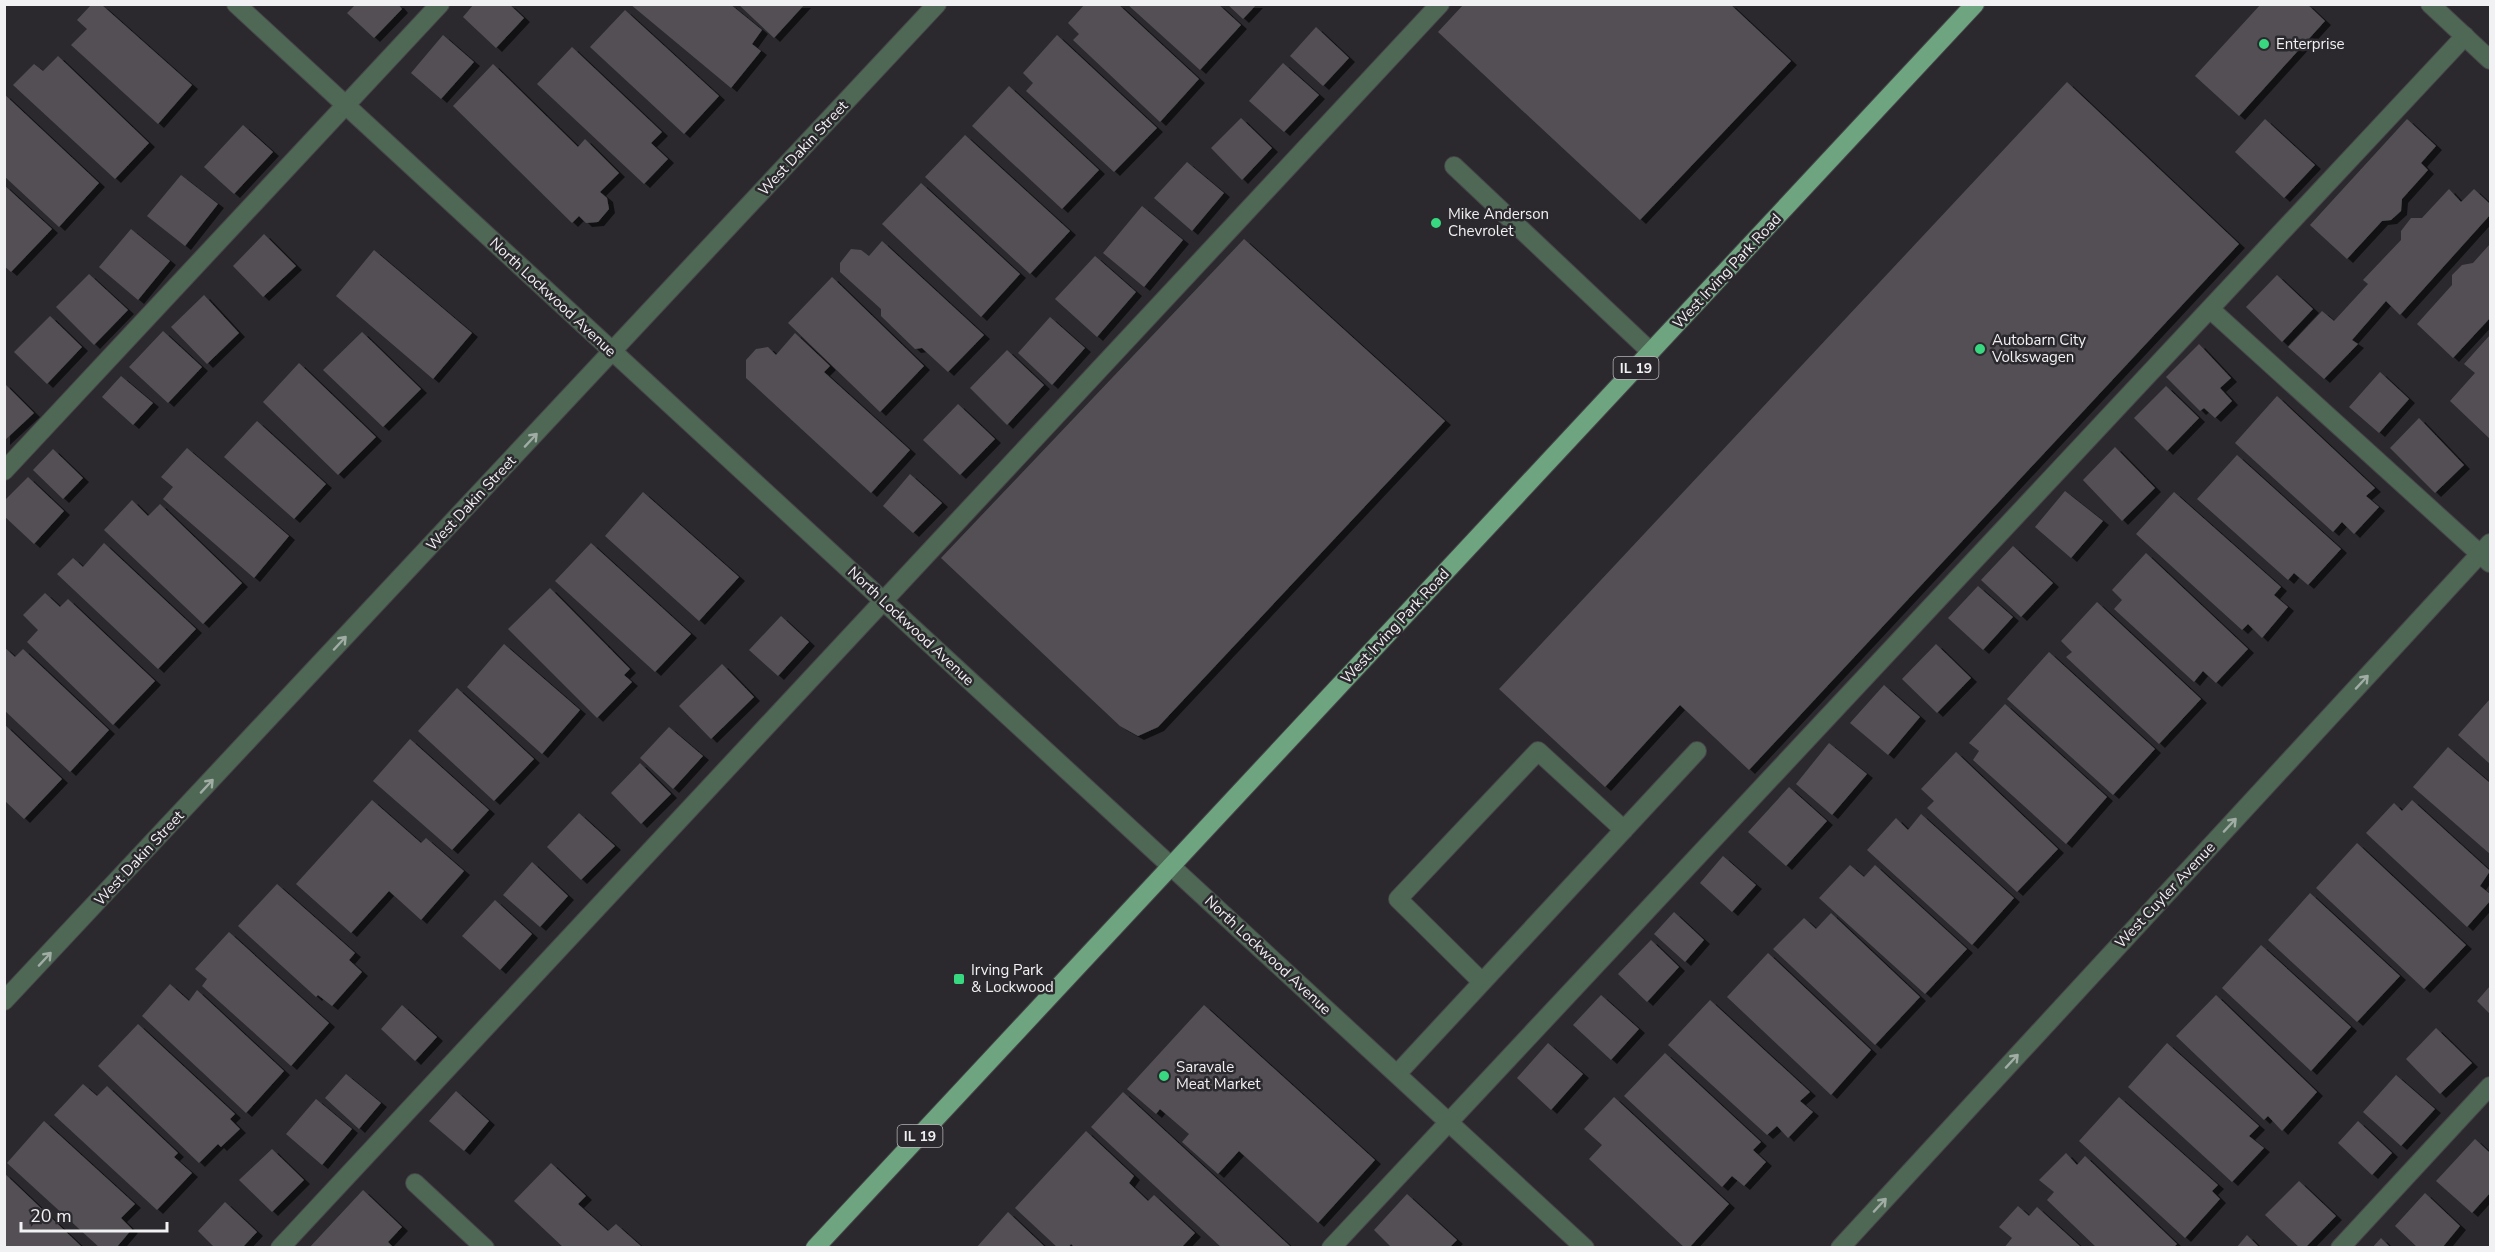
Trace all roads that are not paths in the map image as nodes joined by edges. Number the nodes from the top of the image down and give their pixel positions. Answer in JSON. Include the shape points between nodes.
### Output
{"nodes":[{"id":1,"x":236,"y":4,"type":"edge"},
{"id":2,"x":440,"y":4,"type":"edge"},
{"id":3,"x":937,"y":4,"type":"edge"},
{"id":4,"x":1440,"y":4,"type":"edge"},
{"id":5,"x":1976,"y":4,"type":"edge"},
{"id":6,"x":2430,"y":4,"type":"edge"},
{"id":7,"x":2465,"y":36,"type":"junction"},
{"id":8,"x":2490,"y":60,"type":"edge"},
{"id":9,"x":346,"y":106,"type":"junction"},
{"id":10,"x":1454,"y":166,"type":"dead end"},
{"id":11,"x":2210,"y":309,"type":"junction"},
{"id":12,"x":613,"y":352,"type":"junction"},
{"id":13,"x":1651,"y":352,"type":"junction"},
{"id":14,"x":4,"y":471,"type":"edge"},
{"id":15,"x":2487,"y":553,"type":"edge"},
{"id":16,"x":883,"y":601,"type":"junction"},
{"id":17,"x":1697,"y":751,"type":"dead end"},
{"id":18,"x":1624,"y":830,"type":"junction"},
{"id":19,"x":1172,"y":866,"type":"junction"},
{"id":20,"x":1482,"y":982,"type":"junction"},
{"id":21,"x":4,"y":1001,"type":"edge"},
{"id":22,"x":1397,"y":1074,"type":"junction"},
{"id":23,"x":2490,"y":1086,"type":"edge"},
{"id":24,"x":1449,"y":1122,"type":"junction"},
{"id":25,"x":415,"y":1183,"type":"dead end"},
{"id":26,"x":280,"y":1248,"type":"edge"},
{"id":27,"x":485,"y":1248,"type":"edge"},
{"id":28,"x":815,"y":1248,"type":"edge"},
{"id":29,"x":1331,"y":1248,"type":"edge"},
{"id":30,"x":1585,"y":1248,"type":"edge"},
{"id":31,"x":1840,"y":1248,"type":"edge"},
{"id":32,"x":2340,"y":1248,"type":"edge"}],
"edges":[{"from":1,"to":9,"type":"street","name":"North Lockwood Avenue"},
{"from":2,"to":9,"type":"street"},
{"from":3,"to":12,"type":"street","name":"West Dakin Street"},
{"from":4,"to":16,"type":"street"},
{"from":5,"to":13,"type":"main road","name":"West Irving Park Road","number":"IL 19"},
{"from":6,"to":7,"type":"street"},
{"from":7,"to":8,"type":"street"},
{"from":7,"to":11,"type":"street"},
{"from":9,"to":12,"type":"street","name":"North Lockwood Avenue"},
{"from":9,"to":14,"type":"street"},
{"from":10,"to":13,"type":"street"},
{"from":11,"to":15,"type":"street"},
{"from":11,"to":24,"type":"street"},
{"from":12,"to":16,"type":"street","name":"North Lockwood Avenue"},
{"from":21,"to":12,"type":"street","name":"West Dakin Street","one_way":true},
{"from":13,"to":19,"type":"main road","name":"West Irving Park Road","number":"IL 19"},
{"from":31,"to":15,"type":"street","name":"West Cuyler Avenue","one_way":true},
{"from":16,"to":19,"type":"street","name":"North Lockwood Avenue"},
{"from":16,"to":26,"type":"street"},
{"from":17,"to":18,"type":"street"},
{"from":18,"to":20,"type":"street"},
{"from":18,"to":20,"type":"street","via":[[1538,751],[1398,899]]},
{"from":19,"to":22,"type":"street","name":"North Lockwood Avenue"},
{"from":19,"to":28,"type":"main road","name":"West Irving Park Road","number":"IL 19"},
{"from":20,"to":22,"type":"street"},
{"from":22,"to":24,"type":"street","name":"North Lockwood Avenue"},
{"from":23,"to":32,"type":"street"},
{"from":24,"to":29,"type":"street"},
{"from":24,"to":30,"type":"street","name":"North Lockwood Avenue"},
{"from":25,"to":27,"type":"street"}]}
